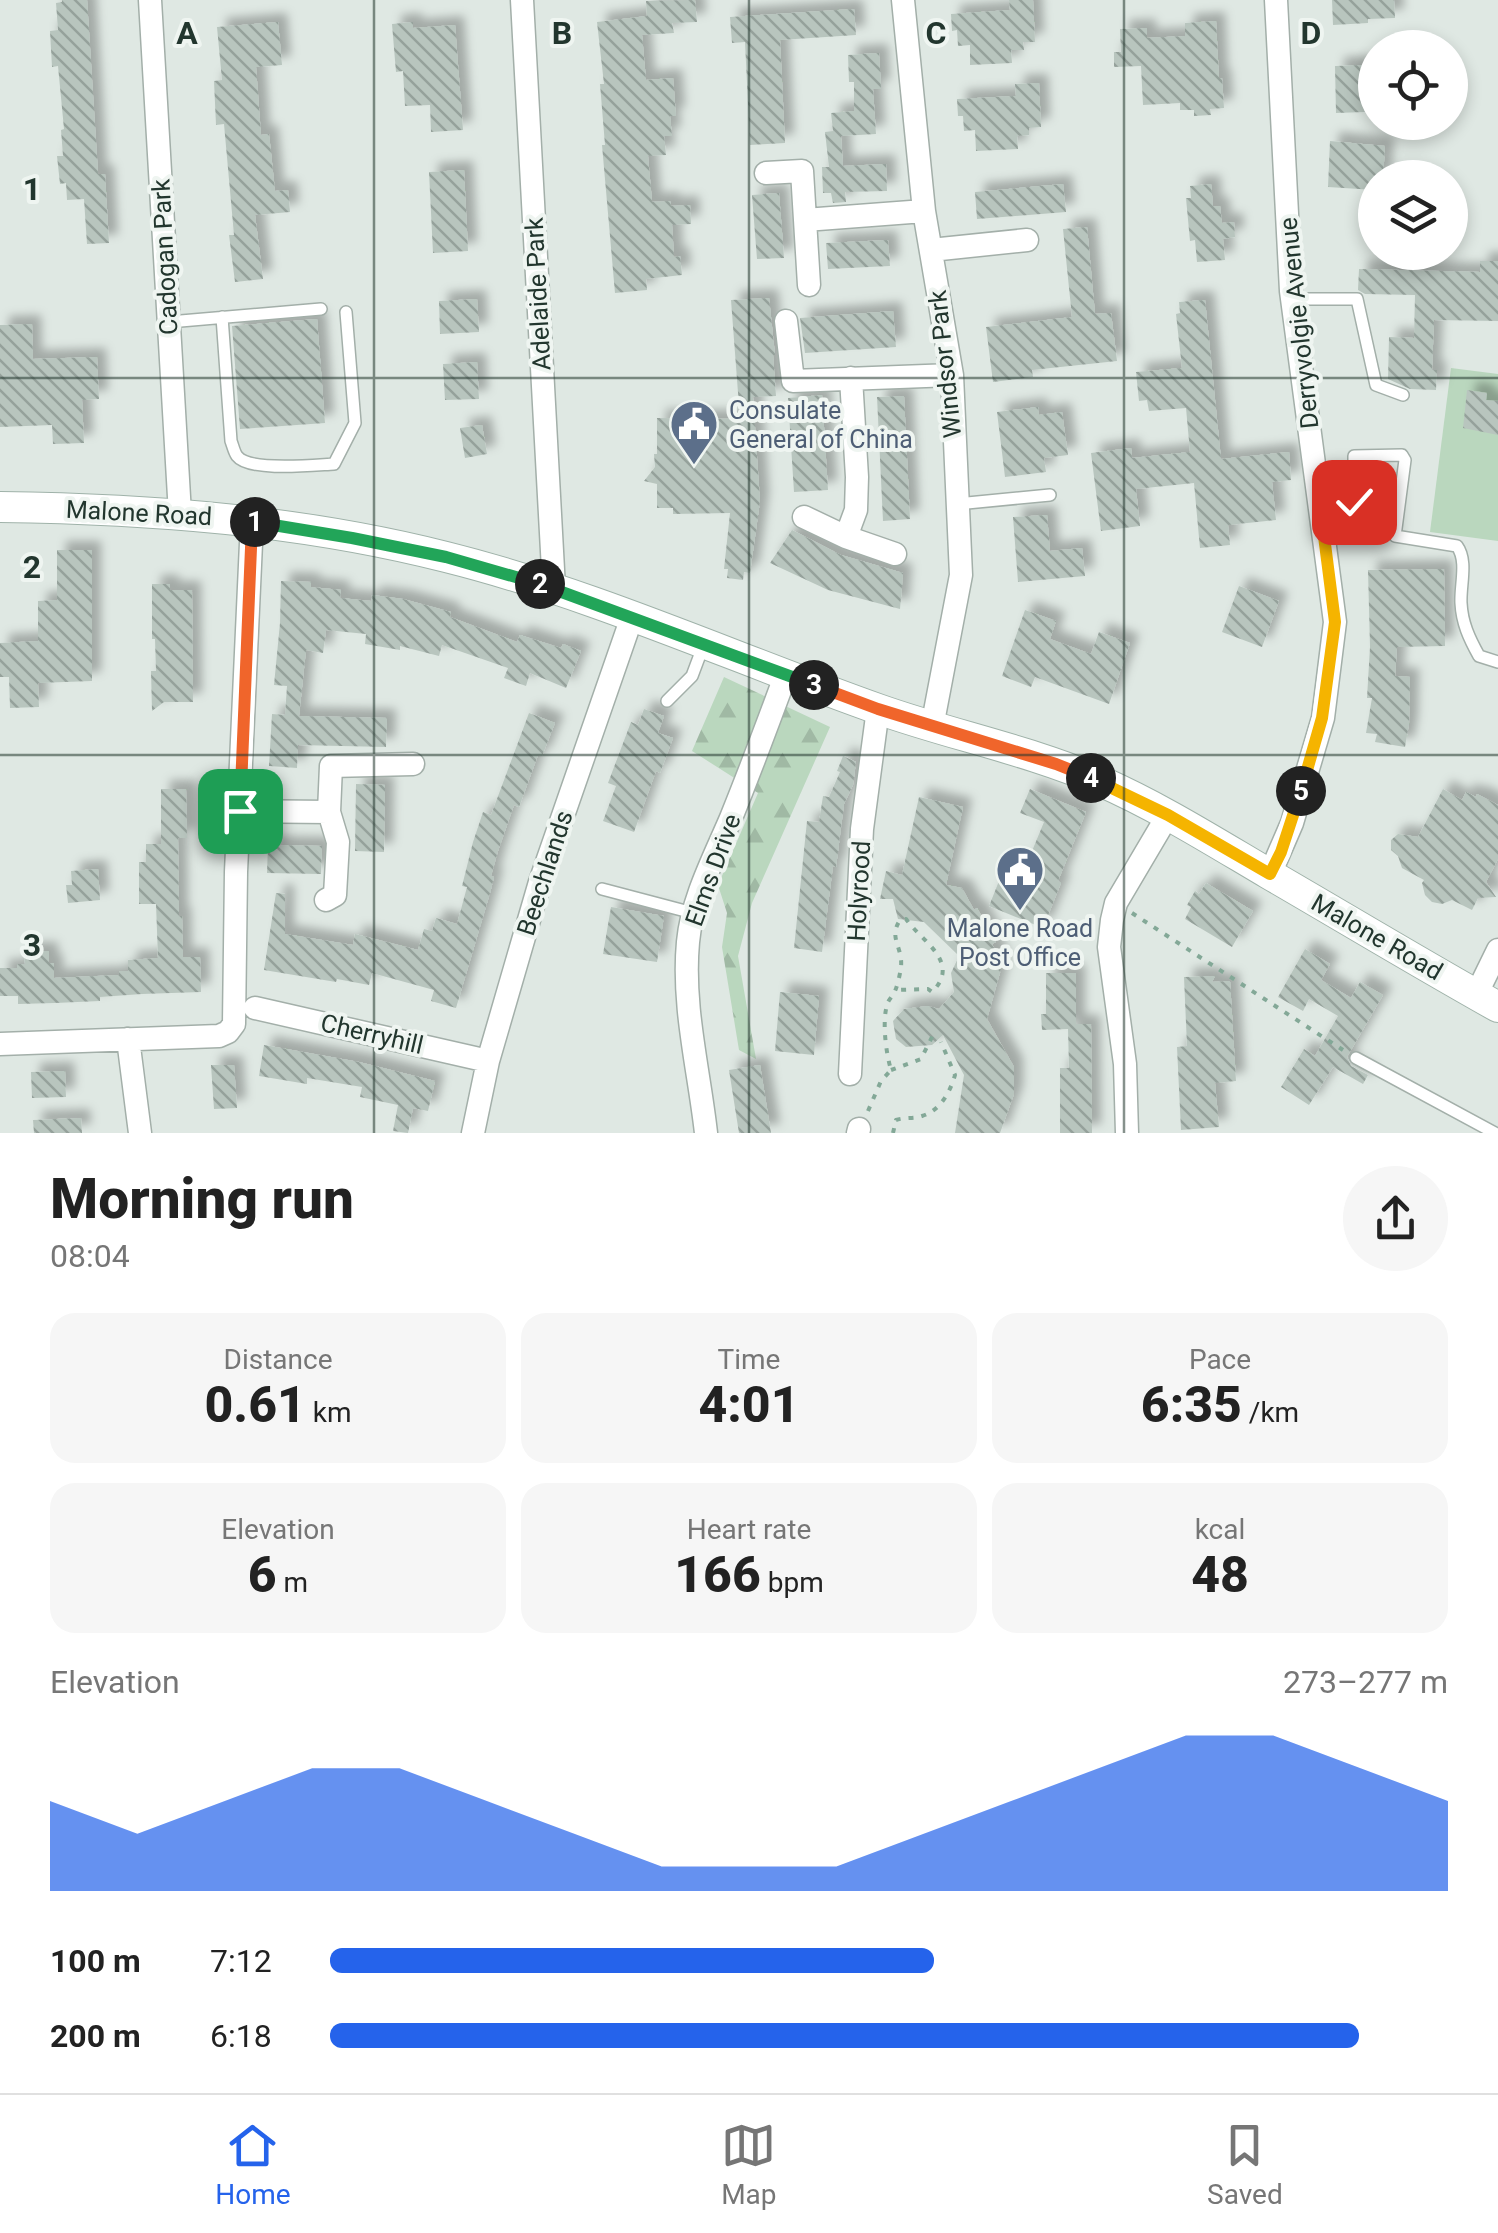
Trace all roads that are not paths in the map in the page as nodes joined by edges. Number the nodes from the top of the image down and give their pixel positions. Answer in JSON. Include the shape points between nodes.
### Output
{"nodes":[{"id":1,"x":150,"y":0,"type":"edge"},
{"id":2,"x":522,"y":0,"type":"edge"},
{"id":3,"x":903,"y":0,"type":"edge"},
{"id":4,"x":1276,"y":0,"type":"edge"},
{"id":5,"x":766,"y":173,"type":"dead end"},
{"id":6,"x":924,"y":211,"type":"junction"},
{"id":7,"x":806,"y":220,"type":"junction"},
{"id":8,"x":1027,"y":240,"type":"dead end"},
{"id":9,"x":931,"y":250,"type":"junction"},
{"id":10,"x":809,"y":285,"type":"dead end"},
{"id":11,"x":1292,"y":299,"type":"junction"},
{"id":12,"x":321,"y":309,"type":"dead end"},
{"id":13,"x":346,"y":312,"type":"dead end"},
{"id":14,"x":222,"y":316,"type":"junction"},
{"id":15,"x":786,"y":321,"type":"dead end"},
{"id":16,"x":169,"y":322,"type":"junction"},
{"id":17,"x":952,"y":375,"type":"junction"},
{"id":18,"x":851,"y":378,"type":"junction"},
{"id":19,"x":1403,"y":395,"type":"dead end"},
{"id":20,"x":1050,"y":495,"type":"dead end"},
{"id":21,"x":957,"y":504,"type":"junction"},
{"id":22,"x":1320,"y":505,"type":"junction"},
{"id":23,"x":0,"y":507,"type":"edge"},
{"id":24,"x":180,"y":514,"type":"junction"},
{"id":25,"x":804,"y":517,"type":"dead end"},
{"id":26,"x":252,"y":521,"type":"junction"},
{"id":27,"x":846,"y":537,"type":"junction"},
{"id":28,"x":895,"y":554,"type":"dead end"},
{"id":29,"x":554,"y":588,"type":"junction"},
{"id":30,"x":632,"y":617,"type":"junction"},
{"id":31,"x":704,"y":644,"type":"junction"},
{"id":32,"x":1498,"y":662,"type":"edge"},
{"id":33,"x":786,"y":674,"type":"junction"},
{"id":34,"x":667,"y":702,"type":"dead end"},
{"id":35,"x":878,"y":709,"type":"junction"},
{"id":36,"x":932,"y":727,"type":"junction"},
{"id":37,"x":413,"y":764,"type":"dead end"},
{"id":38,"x":240,"y":811,"type":"junction"},
{"id":39,"x":328,"y":812,"type":"junction"},
{"id":40,"x":1168,"y":815,"type":"junction"},
{"id":41,"x":1270,"y":874,"type":"junction"},
{"id":42,"x":602,"y":889,"type":"dead end"},
{"id":43,"x":326,"y":900,"type":"dead end"},
{"id":44,"x":693,"y":913,"type":"junction"},
{"id":45,"x":1498,"y":950,"type":"edge"},
{"id":46,"x":1487,"y":1001,"type":"edge"},
{"id":47,"x":255,"y":1008,"type":"dead end"},
{"id":48,"x":128,"y":1039,"type":"junction"},
{"id":49,"x":0,"y":1044,"type":"edge"},
{"id":50,"x":1356,"y":1058,"type":"road end"},
{"id":51,"x":488,"y":1061,"type":"junction"},
{"id":52,"x":850,"y":1074,"type":"dead end"},
{"id":53,"x":140,"y":1133,"type":"edge"},
{"id":54,"x":473,"y":1133,"type":"edge"},
{"id":55,"x":706,"y":1133,"type":"edge"},
{"id":56,"x":1127,"y":1133,"type":"edge"},
{"id":57,"x":1495,"y":1133,"type":"edge"}],
"edges":[{"from":1,"to":16,"type":"street","name":"Cadogan Park"},
{"from":2,"to":29,"type":"street","name":"Adelaide Park"},
{"from":3,"to":6,"type":"street","name":"Windsor Park"},
{"from":4,"to":11,"type":"street","name":"Derryvolgie Avenue"},
{"from":5,"to":7,"type":"street","via":[[802,171]]},
{"from":6,"to":7,"type":"street"},
{"from":6,"to":9,"type":"street","name":"Windsor Park"},
{"from":7,"to":10,"type":"street"},
{"from":8,"to":9,"type":"street"},
{"from":9,"to":17,"type":"street","name":"Windsor Park"},
{"from":11,"to":19,"type":"lane","via":[[1358,299],[1376,385]]},
{"from":11,"to":22,"type":"street","name":"Derryvolgie Avenue"},
{"from":12,"to":14,"type":"lane"},
{"from":13,"to":14,"type":"lane","via":[[355,423],[334,464],[282,466],[245,462],[231,441]]},
{"from":14,"to":16,"type":"lane"},
{"from":15,"to":18,"type":"street","via":[[793,380]]},
{"from":16,"to":24,"type":"street","name":"Cadogan Park"},
{"from":17,"to":18,"type":"street"},
{"from":17,"to":21,"type":"street","name":"Windsor Park"},
{"from":18,"to":27,"type":"street","via":[[856,510]]},
{"from":20,"to":21,"type":"lane"},
{"from":21,"to":36,"type":"street","name":"Windsor Park","via":[[961,575]]},
{"from":22,"to":32,"type":"lane","via":[[1354,502],[1354,456],[1402,455],[1395,536],[1457,546],[1466,633],[1479,656]]},
{"from":22,"to":41,"type":"street","name":"Derryvolgie Avenue","via":[[1335,622],[1322,718],[1292,824]]},
{"from":23,"to":24,"type":"main road","name":"Malone Road"},
{"from":24,"to":26,"type":"main road","name":"Malone Road"},
{"from":25,"to":27,"type":"street"},
{"from":26,"to":29,"type":"main road","name":"Malone Road","via":[[446,557]]},
{"from":26,"to":38,"type":"street"},
{"from":27,"to":28,"type":"street"},
{"from":29,"to":30,"type":"main road","name":"Malone Road"},
{"from":30,"to":31,"type":"main road","name":"Malone Road"},
{"from":30,"to":51,"type":"street","name":"Beechlands","via":[[540,882]]},
{"from":31,"to":33,"type":"main road","name":"Malone Road"},
{"from":31,"to":34,"type":"lane","via":[[692,676]]},
{"from":33,"to":35,"type":"main road","name":"Malone Road"},
{"from":33,"to":44,"type":"street","name":"Elms Drive"},
{"from":35,"to":36,"type":"main road","name":"Malone Road"},
{"from":35,"to":52,"type":"street","name":"Holyrood","via":[[862,829]]},
{"from":36,"to":40,"type":"main road","name":"Malone Road","via":[[1056,764]]},
{"from":37,"to":39,"type":"street","via":[[331,766]]},
{"from":38,"to":39,"type":"street"},
{"from":38,"to":48,"type":"street","via":[[234,1024],[219,1036]]},
{"from":39,"to":43,"type":"street","via":[[338,842],[335,894]]},
{"from":40,"to":41,"type":"main road","name":"Malone Road"},
{"from":40,"to":56,"type":"street","via":[[1116,903],[1110,947]]},
{"from":41,"to":46,"type":"main road","name":"Malone Road"},
{"from":42,"to":44,"type":"lane"},
{"from":44,"to":55,"type":"street","name":"Elms Drive","via":[[686,971]]},
{"from":45,"to":46,"type":"street"},
{"from":47,"to":51,"type":"street","name":"Cherryhill"},
{"from":48,"to":49,"type":"street"},
{"from":48,"to":53,"type":"street"},
{"from":50,"to":57,"type":"lane"},
{"from":51,"to":54,"type":"street","name":"Beechlands"}]}
